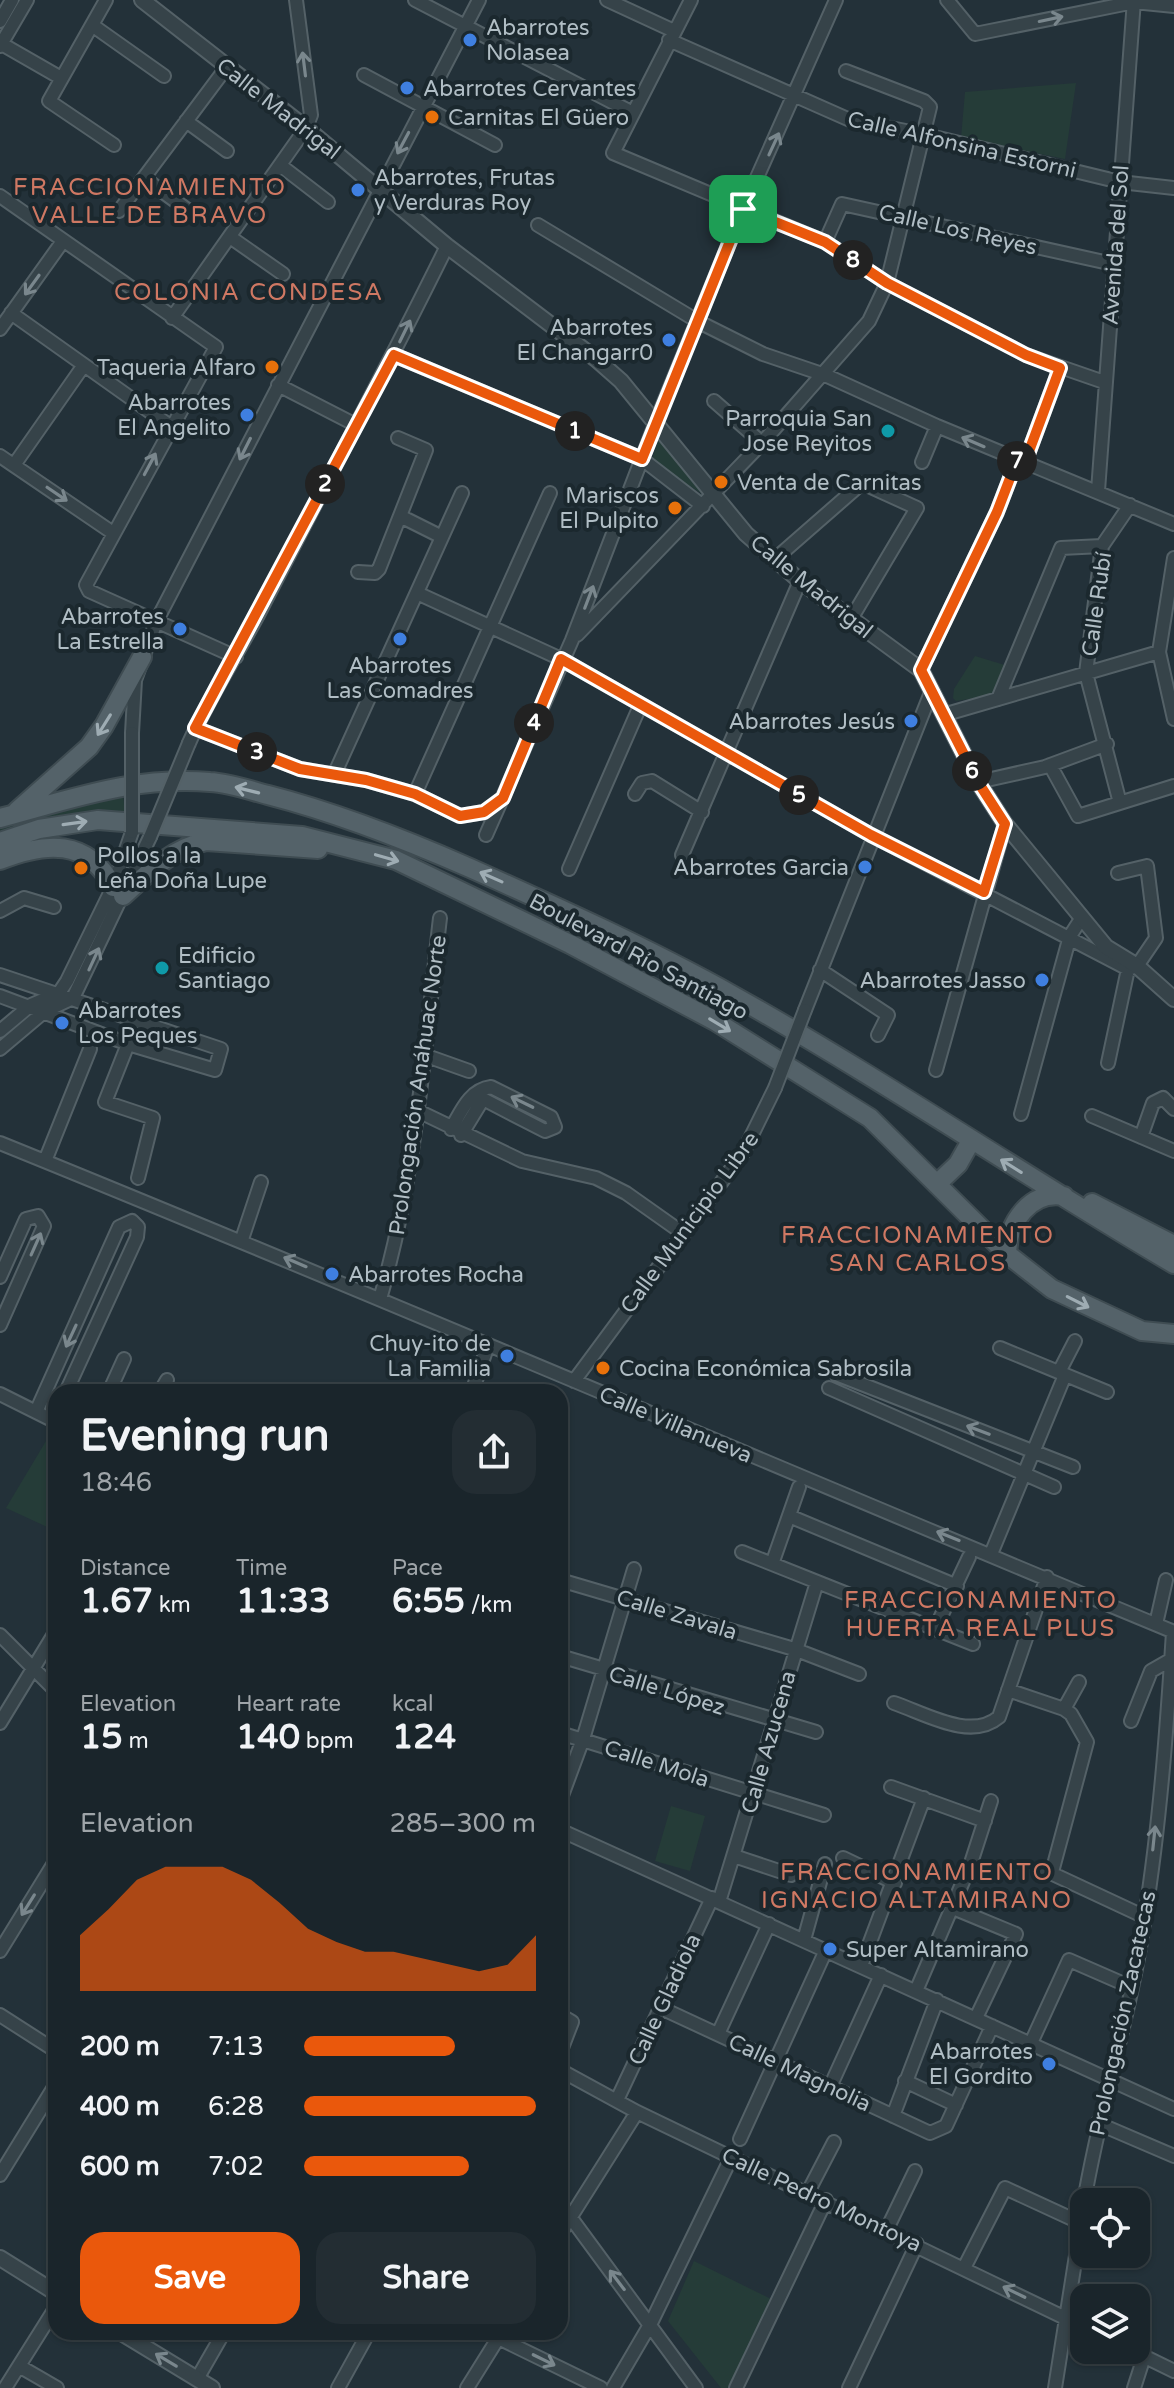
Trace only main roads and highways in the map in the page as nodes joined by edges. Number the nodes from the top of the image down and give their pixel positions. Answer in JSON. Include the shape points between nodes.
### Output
{"nodes":[{"id":1,"x":142,"y":657,"type":"road end"},
{"id":2,"x":6,"y":817,"type":"edge"},
{"id":3,"x":0,"y":842,"type":"edge"},
{"id":4,"x":358,"y":850,"type":"junction"},
{"id":5,"x":0,"y":860,"type":"edge"},
{"id":6,"x":971,"y":1141,"type":"junction"},
{"id":7,"x":938,"y":1183,"type":"junction"},
{"id":8,"x":1056,"y":1194,"type":"junction"},
{"id":9,"x":1174,"y":1245,"type":"edge"},
{"id":10,"x":1007,"y":1254,"type":"junction"},
{"id":11,"x":1174,"y":1264,"type":"edge"},
{"id":12,"x":1174,"y":1334,"type":"edge"}],
"edges":[{"from":1,"to":2,"type":"main road","one_way":true,"via":[[89,747]]},
{"from":6,"to":2,"type":"main road","name":"Boulevard Río Santiago","one_way":true,"via":[[732,995],[584,918],[403,838],[311,806],[215,782],[166,780],[118,785]]},
{"from":3,"to":4,"type":"main road","name":"Boulevard Río Santiago","one_way":true,"via":[[39,829],[98,820],[302,836]]},
{"from":4,"to":5,"type":"main road","via":[[206,841],[172,852],[118,891],[102,866],[67,849],[36,847]]},
{"from":4,"to":7,"type":"main road","name":"Boulevard Río Santiago","one_way":true,"via":[[396,860],[715,1021],[870,1118]]},
{"from":6,"to":7,"type":"main road"},
{"from":8,"to":6,"type":"main road","name":"Boulevard Río Santiago","one_way":true},
{"from":7,"to":10,"type":"main road","name":"Boulevard Río Santiago"},
{"from":8,"to":9,"type":"main road","via":[[1085,1199]]},
{"from":8,"to":10,"type":"main road","via":[[1022,1211],[1007,1241]]},
{"from":8,"to":11,"type":"main road","name":"Boulevard Río Santiago"},
{"from":10,"to":12,"type":"main road","name":"Boulevard Río Santiago","one_way":true,"via":[[1052,1289],[1109,1318],[1142,1331]]}]}
